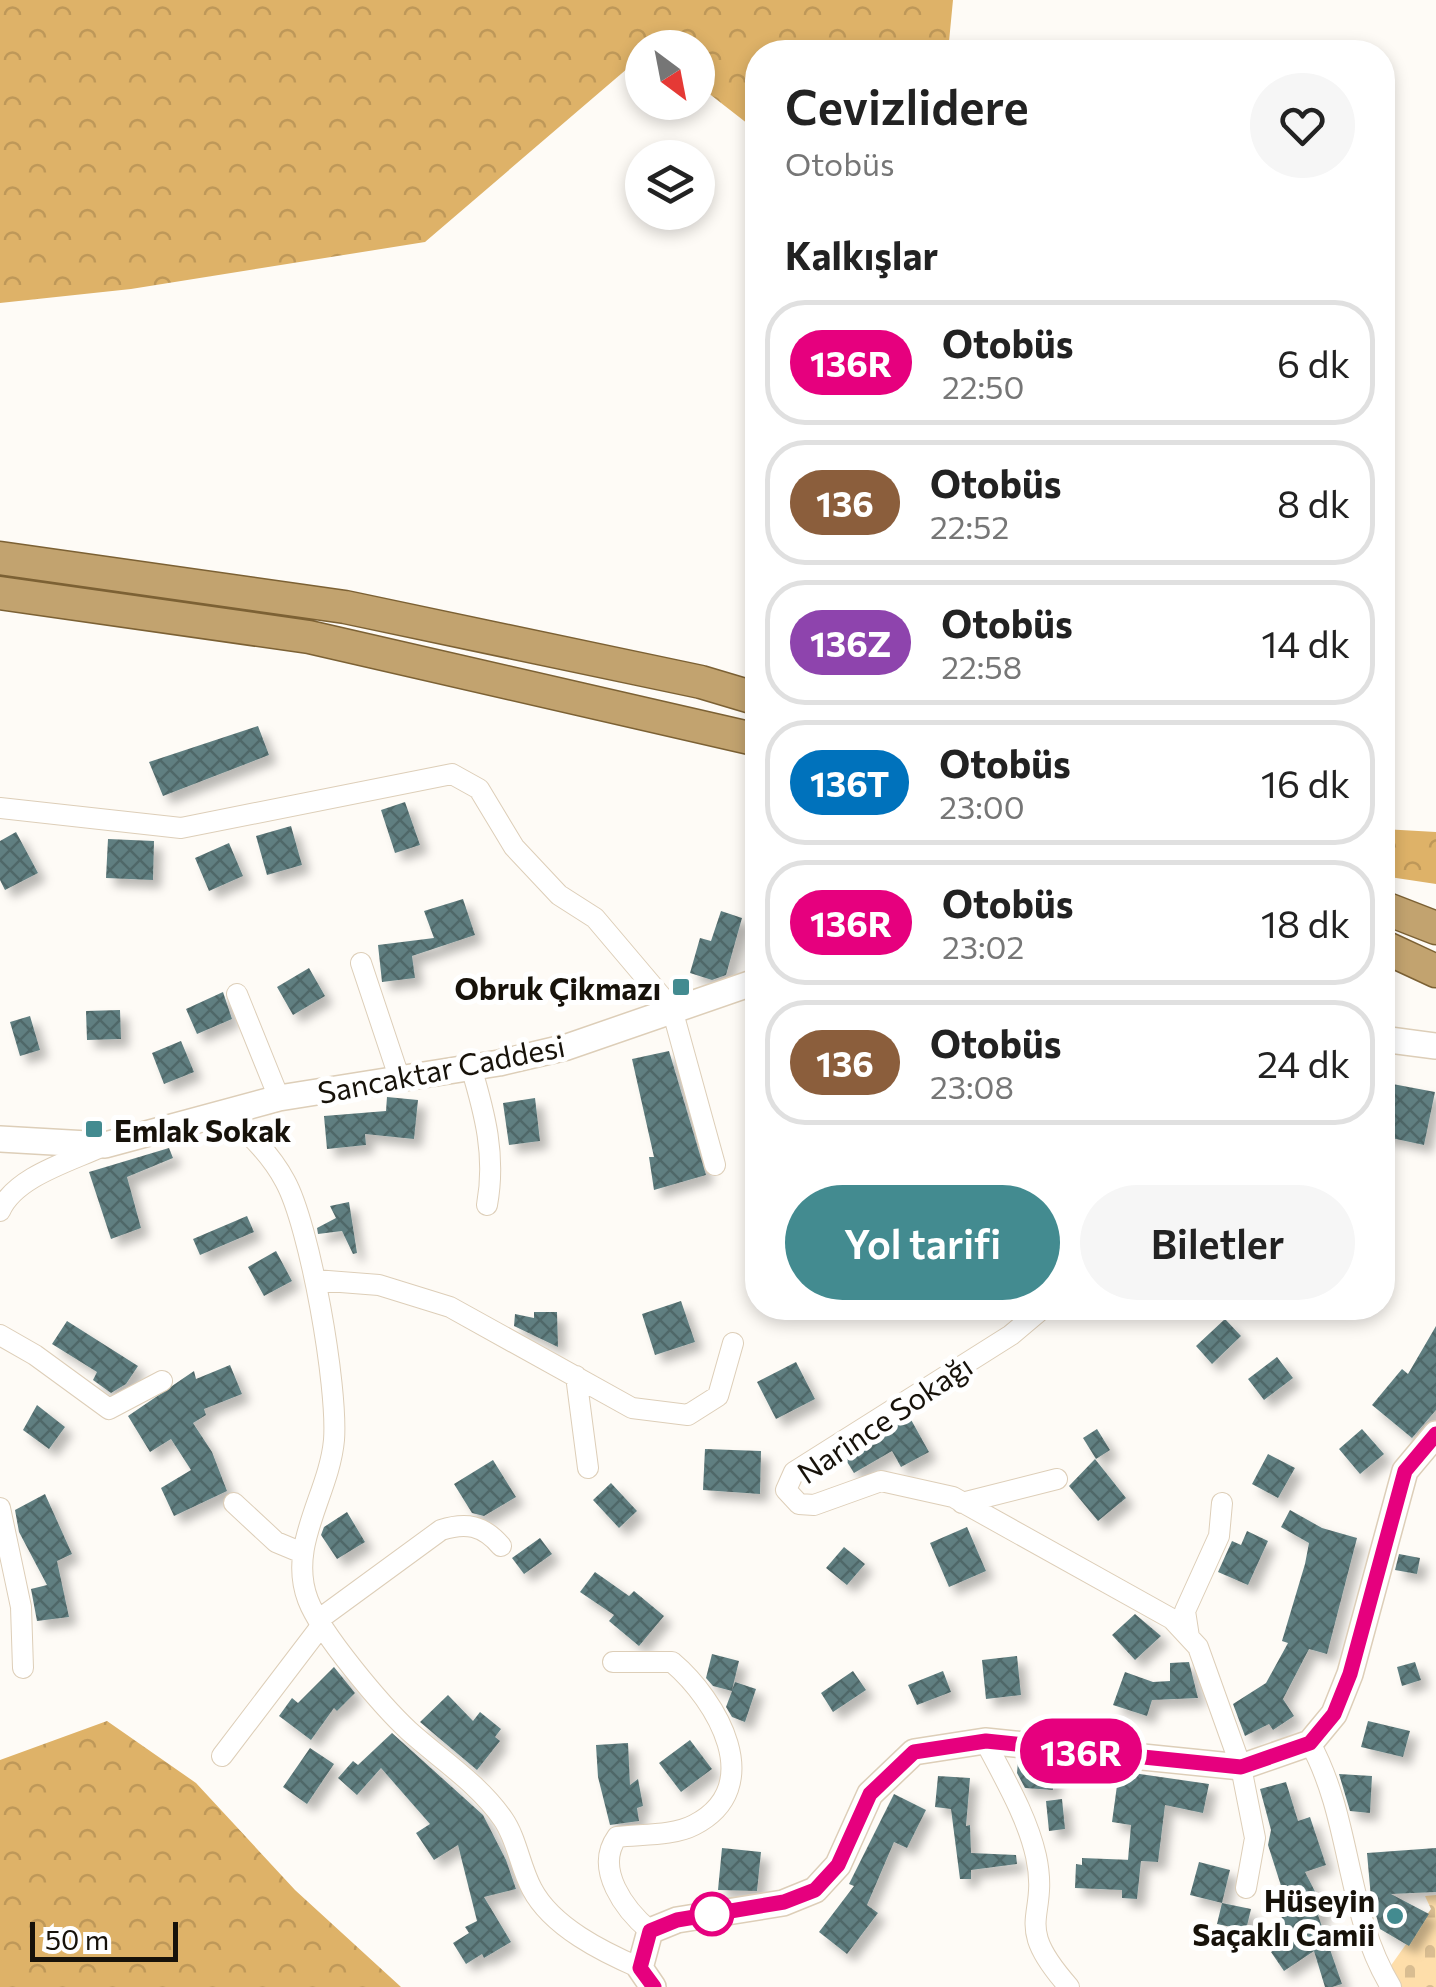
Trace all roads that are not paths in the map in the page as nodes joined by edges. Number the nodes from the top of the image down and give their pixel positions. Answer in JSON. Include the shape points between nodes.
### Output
{"nodes":[{"id":1,"x":0,"y":558,"type":"edge"},
{"id":2,"x":0,"y":592,"type":"edge"},
{"id":3,"x":745,"y":695,"type":"edge"},
{"id":4,"x":745,"y":737,"type":"edge"},
{"id":5,"x":0,"y":808,"type":"edge"},
{"id":6,"x":1395,"y":913,"type":"edge"},
{"id":7,"x":1436,"y":928,"type":"edge"},
{"id":8,"x":1395,"y":952,"type":"edge"},
{"id":9,"x":361,"y":963,"type":"dead end"},
{"id":10,"x":1436,"y":971,"type":"edge"},
{"id":11,"x":745,"y":985,"type":"edge"},
{"id":12,"x":237,"y":994,"type":"dead end"},
{"id":13,"x":672,"y":1010,"type":"junction"},
{"id":14,"x":1395,"y":1041,"type":"edge"},
{"id":15,"x":1436,"y":1046,"type":"edge"},
{"id":16,"x":470,"y":1068,"type":"junction"},
{"id":17,"x":399,"y":1078,"type":"junction"},
{"id":18,"x":279,"y":1098,"type":"junction"},
{"id":19,"x":226,"y":1113,"type":"junction"},
{"id":20,"x":0,"y":1139,"type":"edge"},
{"id":21,"x":104,"y":1145,"type":"junction"},
{"id":22,"x":715,"y":1165,"type":"dead end"},
{"id":23,"x":487,"y":1205,"type":"dead end"},
{"id":24,"x":0,"y":1211,"type":"edge"},
{"id":25,"x":314,"y":1280,"type":"junction"},
{"id":26,"x":1028,"y":1320,"type":"edge"},
{"id":27,"x":0,"y":1335,"type":"edge"},
{"id":28,"x":732,"y":1343,"type":"dead end"},
{"id":29,"x":576,"y":1376,"type":"junction"},
{"id":30,"x":162,"y":1381,"type":"dead end"},
{"id":31,"x":1436,"y":1434,"type":"edge"},
{"id":32,"x":588,"y":1468,"type":"dead end"},
{"id":33,"x":1057,"y":1479,"type":"dead end"},
{"id":34,"x":234,"y":1503,"type":"dead end"},
{"id":35,"x":962,"y":1503,"type":"junction"},
{"id":36,"x":1222,"y":1503,"type":"dead end"},
{"id":37,"x":0,"y":1508,"type":"edge"},
{"id":38,"x":501,"y":1546,"type":"dead end"},
{"id":39,"x":300,"y":1552,"type":"junction"},
{"id":40,"x":320,"y":1623,"type":"junction"},
{"id":41,"x":1188,"y":1637,"type":"junction"},
{"id":42,"x":613,"y":1662,"type":"dead end"},
{"id":43,"x":23,"y":1668,"type":"dead end"},
{"id":44,"x":986,"y":1741,"type":"junction"},
{"id":45,"x":1310,"y":1743,"type":"junction"},
{"id":46,"x":222,"y":1756,"type":"dead end"},
{"id":47,"x":1241,"y":1767,"type":"junction"},
{"id":48,"x":1246,"y":1888,"type":"dead end"},
{"id":49,"x":650,"y":1931,"type":"junction"},
{"id":50,"x":647,"y":1977,"type":"edge"},
{"id":51,"x":1069,"y":1987,"type":"edge"},
{"id":52,"x":1391,"y":1987,"type":"edge"}],
"edges":[{"from":1,"to":3,"type":"highway","via":[[344,607]]},
{"from":2,"to":4,"type":"highway","via":[[309,637]]},
{"from":5,"to":13,"type":"street","via":[[180,828],[452,774],[479,788],[514,847],[559,895],[595,918]]},
{"from":6,"to":7,"type":"highway"},
{"from":8,"to":10,"type":"highway"},
{"from":9,"to":17,"type":"street"},
{"from":11,"to":13,"type":"street","name":"Sancaktar Caddesi"},
{"from":12,"to":18,"type":"street"},
{"from":13,"to":16,"type":"street","name":"Sancaktar Caddesi","via":[[567,1047]]},
{"from":13,"to":22,"type":"street"},
{"from":14,"to":15,"type":"street"},
{"from":16,"to":17,"type":"street","name":"Sancaktar Caddesi"},
{"from":16,"to":23,"type":"street","via":[[488,1126]]},
{"from":17,"to":18,"type":"street","name":"Sancaktar Caddesi"},
{"from":18,"to":19,"type":"street","name":"Sancaktar Caddesi"},
{"from":19,"to":21,"type":"street","name":"Sancaktar Caddesi"},
{"from":19,"to":25,"type":"street","via":[[265,1149],[287,1184]]},
{"from":20,"to":21,"type":"street","name":"Sancaktar Caddesi"},
{"from":21,"to":24,"type":"street","via":[[27,1182]]},
{"from":25,"to":29,"type":"street","via":[[379,1284],[450,1307]]},
{"from":25,"to":39,"type":"street","via":[[334,1440]]},
{"from":26,"to":35,"type":"street","name":"Narince Sokağı","via":[[794,1472],[786,1490],[798,1504],[814,1504],[881,1481]]},
{"from":27,"to":30,"type":"street","via":[[109,1409]]},
{"from":28,"to":29,"type":"street","via":[[718,1396],[688,1414],[632,1408]]},
{"from":29,"to":32,"type":"street"},
{"from":31,"to":45,"type":"street","via":[[1405,1471],[1350,1674],[1334,1714]]},
{"from":33,"to":35,"type":"street","name":"Narince Sokağı"},
{"from":34,"to":39,"type":"street","via":[[276,1542]]},
{"from":35,"to":41,"type":"street","name":"Narince Sokağı","via":[[1172,1618]]},
{"from":36,"to":41,"type":"street","via":[[1219,1536],[1186,1611]]},
{"from":37,"to":43,"type":"street","via":[[21,1607]]},
{"from":38,"to":40,"type":"street","via":[[489,1532],[462,1523],[441,1530]]},
{"from":39,"to":40,"type":"street","via":[[307,1598]]},
{"from":40,"to":46,"type":"street"},
{"from":40,"to":50,"type":"street","via":[[406,1728],[504,1820],[533,1891],[548,1908]]},
{"from":41,"to":47,"type":"street","name":"Narince Sokağı","via":[[1198,1648]]},
{"from":42,"to":49,"type":"street","via":[[672,1662],[716,1713],[732,1746],[732,1771],[712,1813],[686,1828],[617,1837],[611,1845],[620,1898]]},
{"from":44,"to":47,"type":"street"},
{"from":44,"to":49,"type":"street","via":[[914,1752],[889,1772],[870,1794],[838,1865],[815,1890]]},
{"from":44,"to":51,"type":"street","via":[[1030,1829],[1038,1862],[1032,1922],[1037,1943]]},
{"from":45,"to":47,"type":"street"},
{"from":45,"to":52,"type":"street","via":[[1328,1782],[1363,1932]]},
{"from":47,"to":48,"type":"street","name":"Narince Sokağı","via":[[1254,1838]]},
{"from":49,"to":50,"type":"street"}]}
